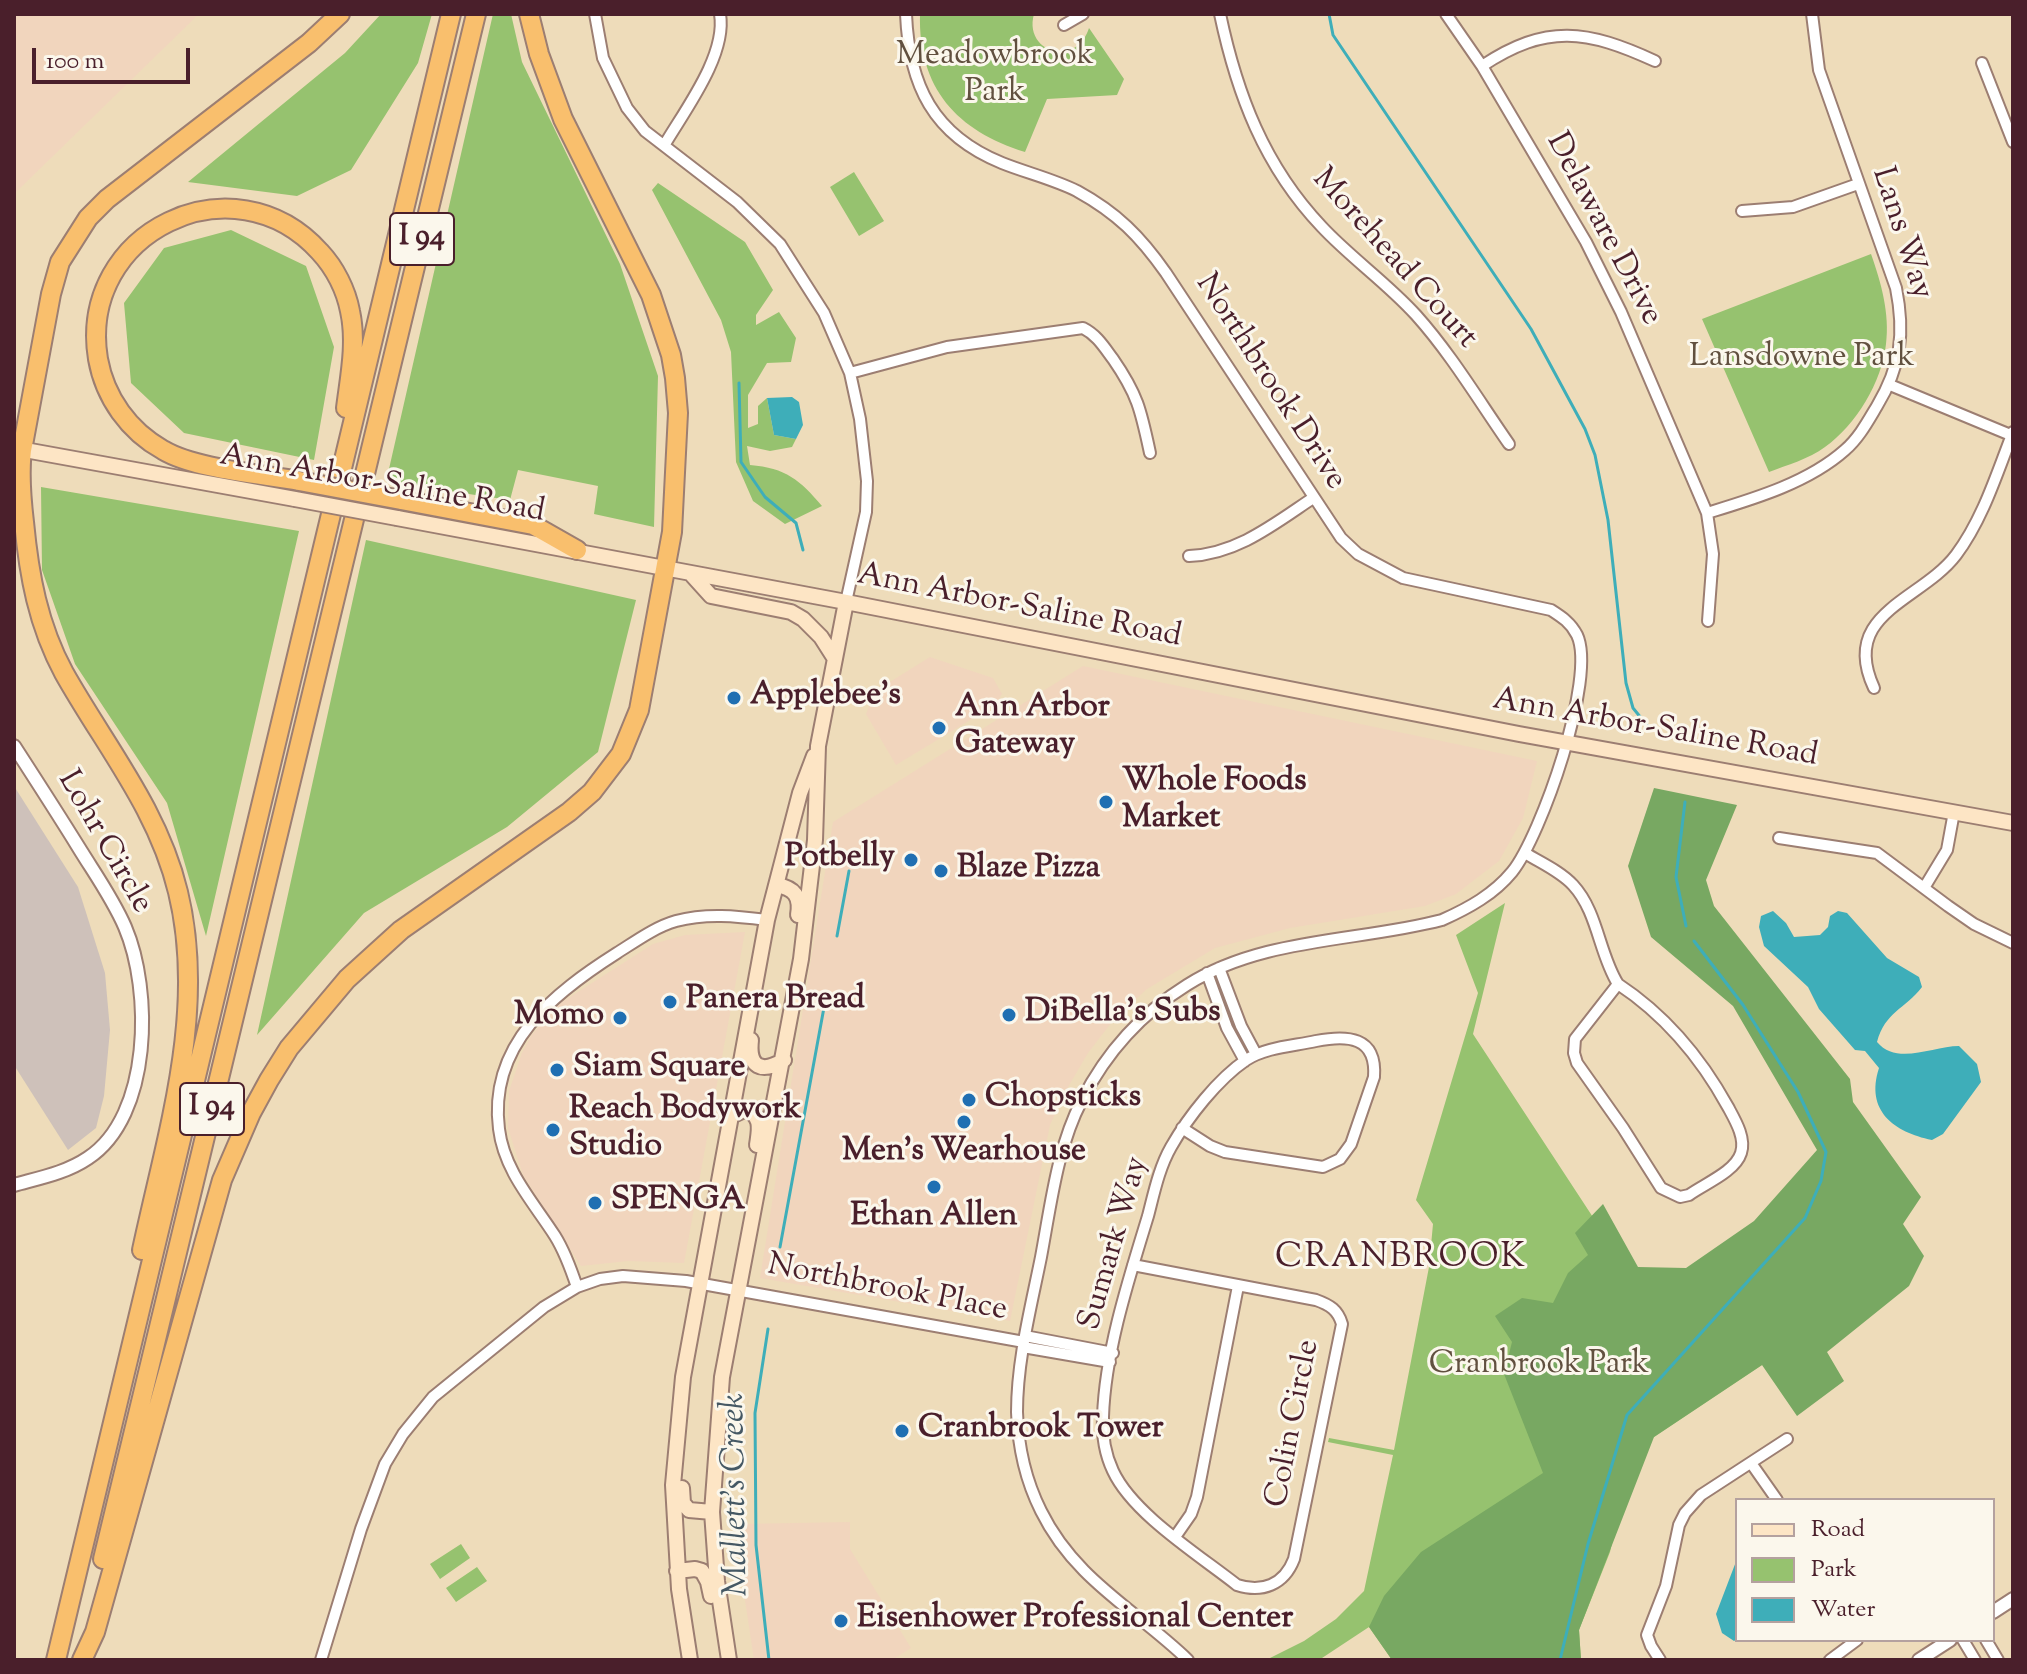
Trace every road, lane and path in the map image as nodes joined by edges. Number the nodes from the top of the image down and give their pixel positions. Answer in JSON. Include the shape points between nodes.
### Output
{"nodes":[{"id":1,"x":340,"y":14,"type":"edge"},
{"id":2,"x":451,"y":14,"type":"edge"},
{"id":3,"x":476,"y":14,"type":"edge"},
{"id":4,"x":529,"y":14,"type":"edge"},
{"id":5,"x":595,"y":14,"type":"edge"},
{"id":6,"x":720,"y":14,"type":"edge"},
{"id":7,"x":906,"y":14,"type":"edge"},
{"id":8,"x":1083,"y":14,"type":"edge"},
{"id":9,"x":1220,"y":14,"type":"edge"},
{"id":10,"x":1446,"y":14,"type":"edge"},
{"id":11,"x":1812,"y":14,"type":"edge"},
{"id":12,"x":1064,"y":25,"type":"dead end"},
{"id":13,"x":1655,"y":61,"type":"dead end"},
{"id":14,"x":1982,"y":63,"type":"dead end"},
{"id":15,"x":1482,"y":66,"type":"junction"},
{"id":16,"x":2013,"y":142,"type":"edge"},
{"id":17,"x":665,"y":144,"type":"junction"},
{"id":18,"x":1858,"y":184,"type":"junction"},
{"id":19,"x":1742,"y":211,"type":"dead end"},
{"id":20,"x":850,"y":373,"type":"junction"},
{"id":21,"x":1890,"y":385,"type":"junction"},
{"id":22,"x":2013,"y":434,"type":"edge"},
{"id":23,"x":1509,"y":444,"type":"dead end"},
{"id":24,"x":18,"y":449,"type":"edge"},
{"id":25,"x":1150,"y":453,"type":"dead end"},
{"id":26,"x":344,"y":458,"type":"junction"},
{"id":27,"x":297,"y":490,"type":"junction"},
{"id":28,"x":1313,"y":498,"type":"junction"},
{"id":29,"x":1707,"y":513,"type":"junction"},
{"id":30,"x":577,"y":550,"type":"joint"},
{"id":31,"x":1189,"y":556,"type":"dead end"},
{"id":32,"x":667,"y":569,"type":"junction"},
{"id":33,"x":692,"y":574,"type":"junction"},
{"id":34,"x":846,"y":602,"type":"junction"},
{"id":35,"x":1708,"y":621,"type":"dead end"},
{"id":36,"x":835,"y":659,"type":"junction"},
{"id":37,"x":1874,"y":688,"type":"dead end"},
{"id":38,"x":1566,"y":743,"type":"junction"},
{"id":39,"x":14,"y":746,"type":"edge"},
{"id":40,"x":818,"y":746,"type":"junction"},
{"id":41,"x":1954,"y":812,"type":"junction"},
{"id":42,"x":2013,"y":823,"type":"edge"},
{"id":43,"x":1779,"y":838,"type":"dead end"},
{"id":44,"x":1525,"y":853,"type":"junction"},
{"id":45,"x":776,"y":885,"type":"junction"},
{"id":46,"x":1924,"y":888,"type":"junction"},
{"id":47,"x":767,"y":920,"type":"junction"},
{"id":48,"x":2013,"y":943,"type":"edge"},
{"id":49,"x":762,"y":949,"type":"junction"},
{"id":50,"x":1219,"y":968,"type":"junction"},
{"id":51,"x":1207,"y":973,"type":"junction"},
{"id":52,"x":1618,"y":984,"type":"junction"},
{"id":53,"x":788,"y":1026,"type":"junction"},
{"id":54,"x":1256,"y":1054,"type":"junction"},
{"id":55,"x":784,"y":1060,"type":"junction"},
{"id":56,"x":1245,"y":1061,"type":"junction"},
{"id":57,"x":731,"y":1116,"type":"junction"},
{"id":58,"x":1182,"y":1128,"type":"junction"},
{"id":59,"x":14,"y":1185,"type":"edge"},
{"id":60,"x":749,"y":1228,"type":"junction"},
{"id":61,"x":1133,"y":1265,"type":"junction"},
{"id":62,"x":699,"y":1282,"type":"junction"},
{"id":63,"x":1238,"y":1286,"type":"junction"},
{"id":64,"x":577,"y":1287,"type":"junction"},
{"id":65,"x":740,"y":1289,"type":"junction"},
{"id":66,"x":132,"y":1340,"type":"junction"},
{"id":67,"x":1024,"y":1341,"type":"junction"},
{"id":68,"x":1112,"y":1358,"type":"junction"},
{"id":69,"x":683,"y":1377,"type":"junction"},
{"id":70,"x":1787,"y":1439,"type":"dead end"},
{"id":71,"x":1751,"y":1463,"type":"junction"},
{"id":72,"x":1776,"y":1498,"type":"edge"},
{"id":73,"x":712,"y":1512,"type":"junction"},
{"id":74,"x":1175,"y":1537,"type":"junction"},
{"id":75,"x":677,"y":1571,"type":"junction"},
{"id":76,"x":2013,"y":1599,"type":"edge"},
{"id":77,"x":1995,"y":1611,"type":"edge"},
{"id":78,"x":1854,"y":1642,"type":"edge"},
{"id":79,"x":1947,"y":1642,"type":"edge"},
{"id":80,"x":1964,"y":1642,"type":"edge"},
{"id":81,"x":1987,"y":1642,"type":"edge"},
{"id":82,"x":56,"y":1660,"type":"edge"},
{"id":83,"x":80,"y":1660,"type":"edge"},
{"id":84,"x":321,"y":1660,"type":"edge"},
{"id":85,"x":690,"y":1660,"type":"edge"},
{"id":86,"x":721,"y":1660,"type":"edge"},
{"id":87,"x":729,"y":1660,"type":"edge"},
{"id":88,"x":1188,"y":1660,"type":"edge"},
{"id":89,"x":1660,"y":1660,"type":"edge"},
{"id":90,"x":1830,"y":1660,"type":"edge"},
{"id":91,"x":1919,"y":1660,"type":"edge"},
{"id":92,"x":1975,"y":1660,"type":"edge"},
{"id":93,"x":1998,"y":1660,"type":"edge"}],
"edges":[{"from":1,"to":24,"type":"highway","via":[[88,218],[60,262]]},
{"from":2,"to":26,"type":"highway","number":"I 94"},
{"from":3,"to":83,"type":"highway","number":"I 94"},
{"from":4,"to":32,"type":"highway","via":[[563,119],[651,295],[671,355],[678,413]]},
{"from":5,"to":17,"type":"street","via":[[614,85],[645,131]]},
{"from":6,"to":17,"type":"street","via":[[722,25],[704,81]]},
{"from":7,"to":28,"type":"street","name":"Northbrook Drive","via":[[909,56],[919,86],[941,120],[976,151],[1076,191],[1122,219],[1166,273]]},
{"from":8,"to":12,"type":"street"},
{"from":9,"to":23,"type":"street","name":"Morehead Court","via":[[1245,108],[1267,153],[1321,226],[1431,332]]},
{"from":10,"to":15,"type":"street","name":"Delaware Drive"},
{"from":11,"to":18,"type":"street","name":"Lans Way","via":[[1819,70]]},
{"from":13,"to":15,"type":"street","via":[[1602,39],[1565,35],[1528,43]]},
{"from":14,"to":16,"type":"street"},
{"from":15,"to":29,"type":"street","name":"Delaware Drive","via":[[1604,277]]},
{"from":17,"to":20,"type":"street","via":[[780,244],[824,313]]},
{"from":18,"to":19,"type":"street","via":[[1793,207]]},
{"from":18,"to":21,"type":"street","name":"Lans Way","via":[[1901,313],[1897,366]]},
{"from":20,"to":25,"type":"street","via":[[947,347],[1083,328],[1103,345],[1133,388]]},
{"from":20,"to":34,"type":"street","via":[[867,481],[866,512]]},
{"from":21,"to":22,"type":"street"},
{"from":21,"to":29,"type":"street","name":"Lans Way","via":[[1845,451],[1810,474]]},
{"from":22,"to":37,"type":"street","via":[[1974,527],[1954,558],[1891,606],[1872,628],[1866,649]]},
{"from":24,"to":27,"type":"main road","name":"Ann Arbor-Saline Road"},
{"from":24,"to":66,"type":"highway","via":[[29,576],[37,608],[63,671],[146,805],[169,860],[185,927],[185,1038],[137,1269]]},
{"from":26,"to":27,"type":"highway","via":[[353,333],[346,296],[327,260],[295,228],[251,211],[208,209],[160,225],[135,244],[104,291],[96,347],[111,399],[128,422],[164,451]]},
{"from":26,"to":66,"type":"highway","number":"I 94"},
{"from":27,"to":30,"type":"highway","bridge":true,"via":[[533,525]]},
{"from":28,"to":31,"type":"street","via":[[1251,539],[1224,551]]},
{"from":28,"to":38,"type":"street","name":"Northbrook Drive","via":[[1358,554],[1403,578],[1551,610],[1567,620],[1578,636],[1582,658]]},
{"from":29,"to":35,"type":"street","name":"Delaware Drive","via":[[1713,554]]},
{"from":30,"to":32,"type":"main road","name":"Ann Arbor-Saline Road"},
{"from":32,"to":33,"type":"main road","name":"Ann Arbor-Saline Road"},
{"from":32,"to":83,"type":"highway","via":[[639,710],[608,774],[569,812],[434,906],[366,961],[289,1048],[251,1113],[222,1180],[95,1632]]},
{"from":33,"to":34,"type":"main road","name":"Ann Arbor-Saline Road"},
{"from":33,"to":36,"type":"main road","via":[[711,596],[803,619]]},
{"from":34,"to":36,"type":"main road"},
{"from":34,"to":38,"type":"main road","name":"Ann Arbor-Saline Road"},
{"from":36,"to":40,"type":"main road"},
{"from":38,"to":41,"type":"main road","name":"Ann Arbor-Saline Road"},
{"from":38,"to":44,"type":"street"},
{"from":39,"to":59,"type":"street","name":"Lohr Circle","via":[[117,911],[142,988],[142,1041],[121,1121],[88,1159]]},
{"from":40,"to":45,"type":"main road"},
{"from":40,"to":53,"type":"main road","via":[[815,840]]},
{"from":41,"to":42,"type":"main road","name":"Ann Arbor-Saline Road"},
{"from":41,"to":46,"type":"street","via":[[1947,850]]},
{"from":43,"to":46,"type":"street","via":[[1877,853]]},
{"from":44,"to":50,"type":"street","via":[[1487,896],[1442,920],[1272,951]]},
{"from":44,"to":52,"type":"street","via":[[1556,871],[1580,894]]},
{"from":45,"to":47,"type":"main road"},
{"from":45,"to":53,"type":"main road","via":[[790,889],[800,902],[783,1012]]},
{"from":46,"to":48,"type":"street","via":[[1974,924]]},
{"from":47,"to":49,"type":"main road"},
{"from":47,"to":64,"type":"street","via":[[706,916],[654,930],[556,996],[526,1027],[514,1050],[499,1100],[501,1139],[522,1188],[565,1253]]},
{"from":49,"to":55,"type":"main road","via":[[766,961],[751,1054],[762,1068]]},
{"from":49,"to":57,"type":"main road"},
{"from":50,"to":51,"type":"street"},
{"from":50,"to":54,"type":"street"},
{"from":51,"to":56,"type":"street"},
{"from":51,"to":67,"type":"street","via":[[1152,1010],[1123,1039],[1081,1101],[1056,1175]]},
{"from":52,"to":52,"type":"street","via":[[1678,1035],[1736,1121],[1742,1142],[1735,1165],[1689,1195],[1680,1197],[1661,1188],[1577,1063],[1575,1039]]},
{"from":53,"to":55,"type":"main road"},
{"from":54,"to":56,"type":"street","name":"Sumark Way"},
{"from":54,"to":58,"type":"street","via":[[1339,1037],[1350,1037],[1367,1048],[1374,1077],[1351,1144],[1340,1159],[1315,1168],[1225,1152]]},
{"from":55,"to":60,"type":"main road"},
{"from":56,"to":58,"type":"street","name":"Sumark Way"},
{"from":57,"to":60,"type":"main road","via":[[746,1109],[760,1125],[746,1207]]},
{"from":57,"to":62,"type":"main road"},
{"from":58,"to":61,"type":"street","name":"Sumark Way","via":[[1165,1159]]},
{"from":60,"to":65,"type":"main road"},
{"from":61,"to":63,"type":"street","name":"Colin Circle"},
{"from":61,"to":68,"type":"street","name":"Sumark Way"},
{"from":62,"to":64,"type":"street","name":"Northbrook Place","via":[[623,1276]]},
{"from":62,"to":65,"type":"street","name":"Northbrook Place"},
{"from":62,"to":69,"type":"main road"},
{"from":63,"to":74,"type":"street","via":[[1197,1497]]},
{"from":63,"to":74,"type":"street","name":"Colin Circle","via":[[1316,1300],[1335,1310],[1342,1324],[1294,1559],[1277,1583],[1250,1589],[1237,1585]]},
{"from":64,"to":84,"type":"street","name":"Northbrook Place","via":[[544,1307],[433,1397],[403,1434],[385,1464],[361,1529]]},
{"from":65,"to":67,"type":"street","name":"Northbrook Place"},
{"from":65,"to":73,"type":"main road","via":[[722,1377]]},
{"from":66,"to":82,"type":"highway","number":"I 94"},
{"from":67,"to":68,"type":"street","name":"Northbrook Place"},
{"from":67,"to":88,"type":"street","via":[[1019,1435],[1028,1478],[1045,1518],[1082,1571]]},
{"from":68,"to":74,"type":"street","name":"Sumark Way","via":[[1105,1449],[1129,1498]]},
{"from":69,"to":73,"type":"main road","via":[[688,1397],[683,1503],[689,1510]]},
{"from":69,"to":75,"type":"main road","via":[[673,1485]]},
{"from":70,"to":71,"type":"street"},
{"from":71,"to":72,"type":"street"},
{"from":71,"to":89,"type":"street","via":[[1692,1502],[1679,1525],[1672,1564],[1647,1635]]},
{"from":73,"to":87,"type":"main road"},
{"from":75,"to":85,"type":"main road"},
{"from":75,"to":86,"type":"main road","via":[[700,1570],[706,1576]]},
{"from":76,"to":77,"type":"street"},
{"from":78,"to":90,"type":"street"},
{"from":79,"to":91,"type":"street"},
{"from":80,"to":92,"type":"street"},
{"from":81,"to":93,"type":"street"}]}
